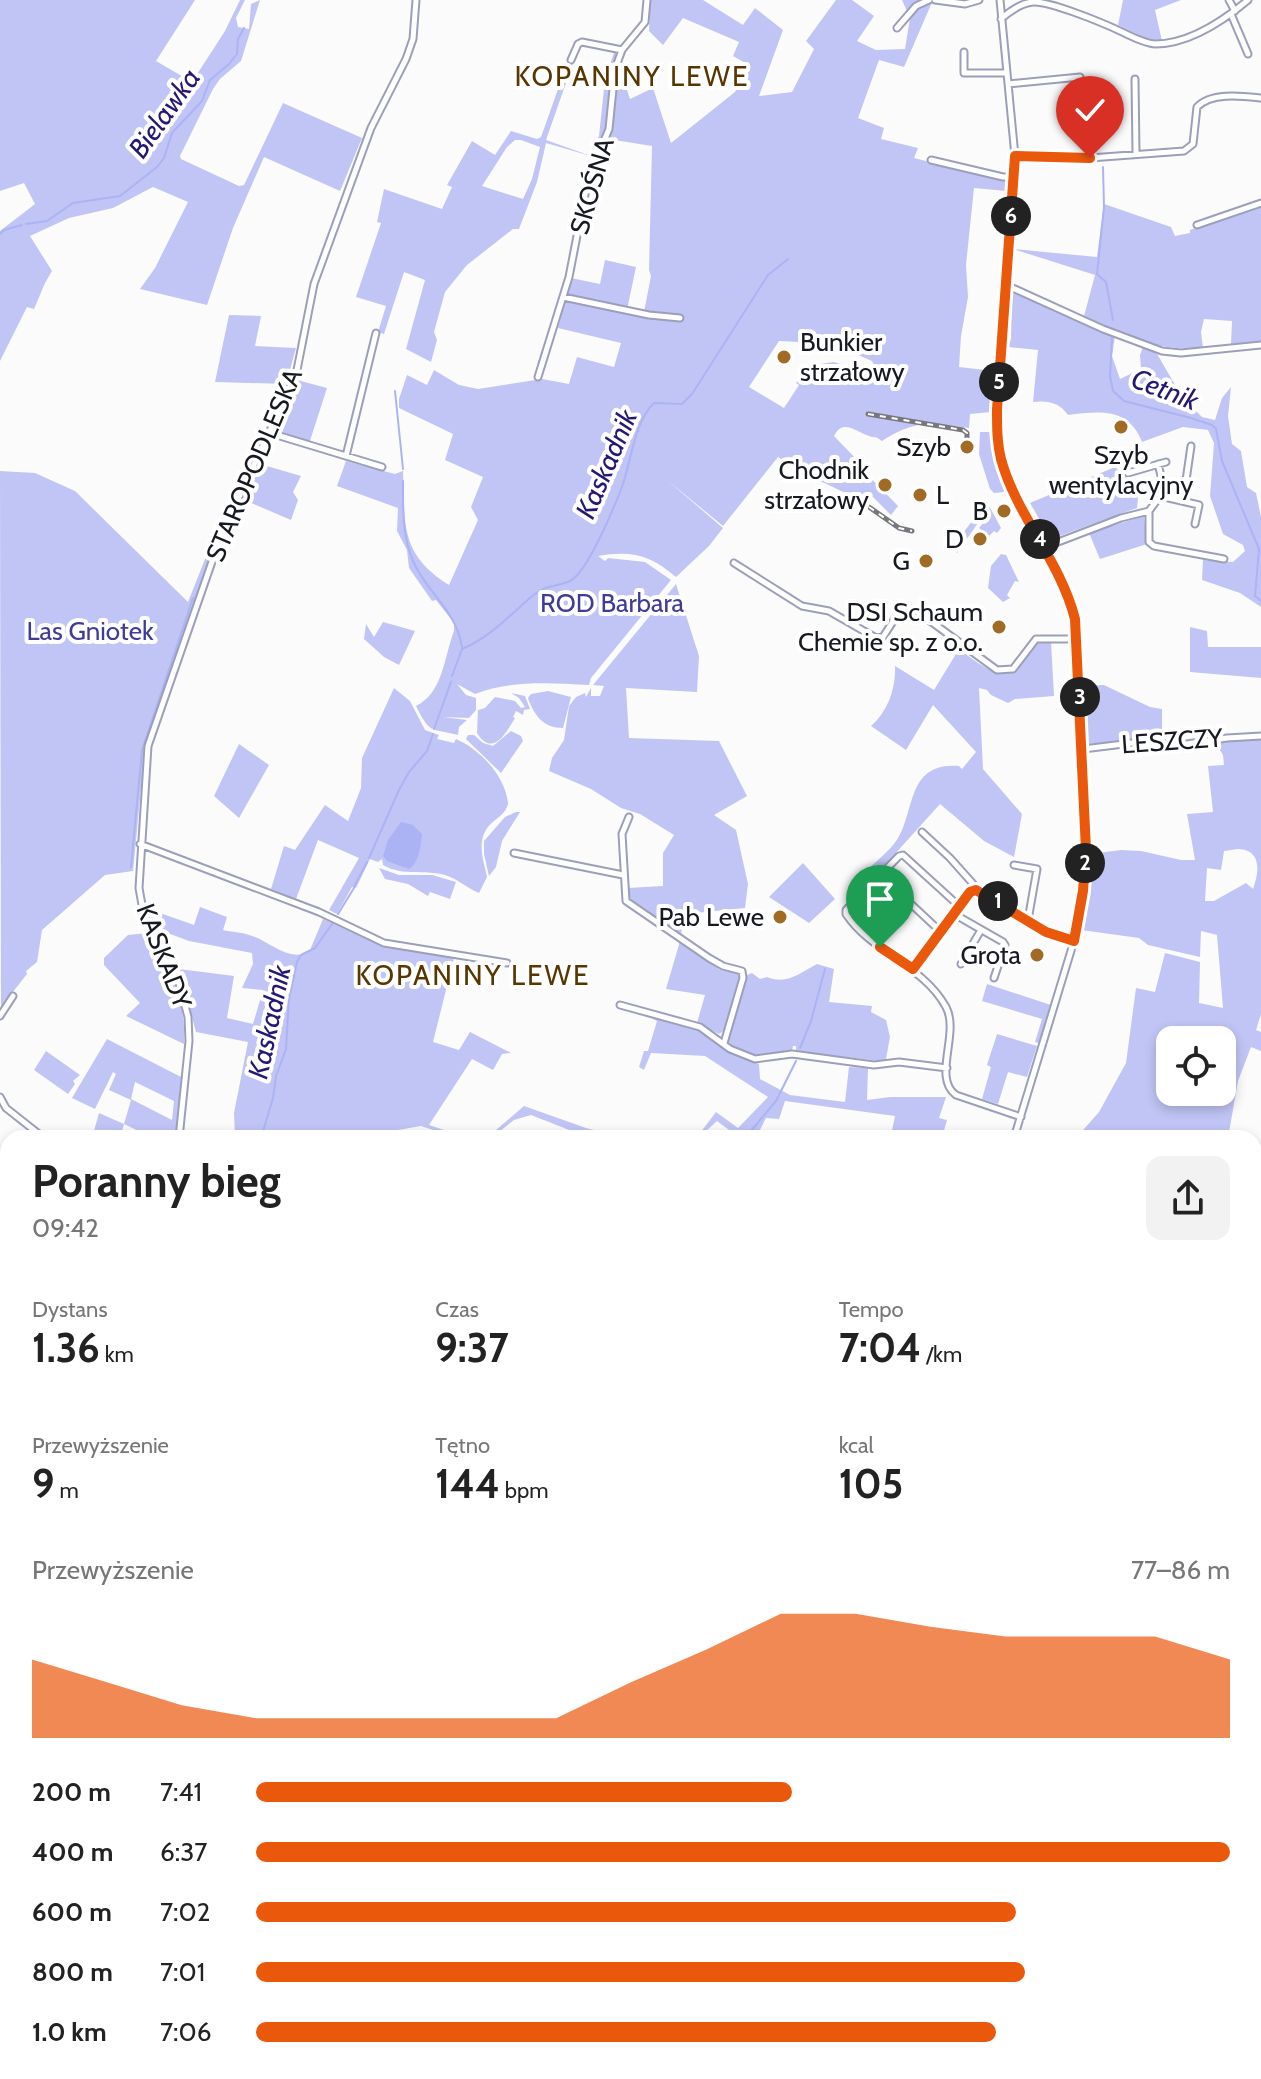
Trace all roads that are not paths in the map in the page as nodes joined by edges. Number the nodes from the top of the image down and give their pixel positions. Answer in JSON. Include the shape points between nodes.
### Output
{"nodes":[{"id":1,"x":416,"y":0,"type":"edge"},
{"id":2,"x":647,"y":0,"type":"edge"},
{"id":3,"x":932,"y":0,"type":"edge"},
{"id":4,"x":979,"y":0,"type":"edge"},
{"id":5,"x":1000,"y":0,"type":"edge"},
{"id":6,"x":1229,"y":0,"type":"edge"},
{"id":7,"x":1248,"y":0,"type":"edge"},
{"id":8,"x":1233,"y":12,"type":"junction"},
{"id":9,"x":1001,"y":19,"type":"junction"},
{"id":10,"x":897,"y":28,"type":"dead end"},
{"id":11,"x":622,"y":50,"type":"junction"},
{"id":12,"x":964,"y":52,"type":"dead end"},
{"id":13,"x":1248,"y":54,"type":"dead end"},
{"id":14,"x":571,"y":60,"type":"dead end"},
{"id":15,"x":1006,"y":73,"type":"junction"},
{"id":16,"x":1080,"y":77,"type":"dead end"},
{"id":17,"x":1135,"y":79,"type":"dead end"},
{"id":18,"x":1008,"y":84,"type":"junction"},
{"id":19,"x":1261,"y":98,"type":"edge"},
{"id":20,"x":1136,"y":153,"type":"junction"},
{"id":21,"x":1015,"y":156,"type":"junction"},
{"id":22,"x":931,"y":160,"type":"dead end"},
{"id":23,"x":1014,"y":177,"type":"junction"},
{"id":24,"x":1261,"y":203,"type":"edge"},
{"id":25,"x":1197,"y":225,"type":"dead end"},
{"id":26,"x":1006,"y":285,"type":"junction"},
{"id":27,"x":563,"y":297,"type":"junction"},
{"id":28,"x":680,"y":318,"type":"dead end"},
{"id":29,"x":376,"y":333,"type":"dead end"},
{"id":30,"x":1261,"y":345,"type":"edge"},
{"id":31,"x":538,"y":377,"type":"dead end"},
{"id":32,"x":270,"y":433,"type":"junction"},
{"id":33,"x":1191,"y":446,"type":"dead end"},
{"id":34,"x":346,"y":456,"type":"junction"},
{"id":35,"x":1166,"y":462,"type":"dead end"},
{"id":36,"x":1158,"y":464,"type":"junction"},
{"id":37,"x":382,"y":467,"type":"dead end"},
{"id":38,"x":1128,"y":473,"type":"dead end"},
{"id":39,"x":1160,"y":496,"type":"junction"},
{"id":40,"x":1183,"y":501,"type":"junction"},
{"id":41,"x":1149,"y":511,"type":"junction"},
{"id":42,"x":1195,"y":524,"type":"dead end"},
{"id":43,"x":1045,"y":547,"type":"junction"},
{"id":44,"x":1224,"y":559,"type":"dead end"},
{"id":45,"x":734,"y":563,"type":"dead end"},
{"id":46,"x":1078,"y":639,"type":"junction"},
{"id":47,"x":1261,"y":736,"type":"edge"},
{"id":48,"x":1083,"y":749,"type":"junction"},
{"id":49,"x":629,"y":817,"type":"dead end"},
{"id":50,"x":922,"y":832,"type":"dead end"},
{"id":51,"x":140,"y":844,"type":"junction"},
{"id":52,"x":514,"y":853,"type":"dead end"},
{"id":53,"x":1014,"y":865,"type":"dead end"},
{"id":54,"x":138,"y":869,"type":"joint"},
{"id":55,"x":623,"y":875,"type":"junction"},
{"id":56,"x":881,"y":876,"type":"junction"},
{"id":57,"x":976,"y":890,"type":"junction"},
{"id":58,"x":959,"y":906,"type":"junction"},
{"id":59,"x":954,"y":914,"type":"junction"},
{"id":60,"x":1028,"y":920,"type":"junction"},
{"id":61,"x":981,"y":930,"type":"junction"},
{"id":62,"x":940,"y":931,"type":"junction"},
{"id":63,"x":1074,"y":941,"type":"junction"},
{"id":64,"x":507,"y":963,"type":"dead end"},
{"id":65,"x":961,"y":964,"type":"dead end"},
{"id":66,"x":913,"y":969,"type":"junction"},
{"id":67,"x":994,"y":978,"type":"dead end"},
{"id":68,"x":13,"y":996,"type":"dead end"},
{"id":69,"x":620,"y":1005,"type":"dead end"},
{"id":70,"x":0,"y":1016,"type":"edge"},
{"id":71,"x":724,"y":1044,"type":"junction"},
{"id":72,"x":947,"y":1068,"type":"junction"},
{"id":73,"x":0,"y":1097,"type":"edge"},
{"id":74,"x":1021,"y":1117,"type":"junction"},
{"id":75,"x":34,"y":1130,"type":"edge"},
{"id":76,"x":180,"y":1130,"type":"edge"},
{"id":77,"x":1017,"y":1130,"type":"edge"}],
"edges":[{"from":1,"to":32,"type":"street","name":"STAROPODLESKA","via":[[409,50],[341,206],[314,284],[296,375]]},
{"from":2,"to":11,"type":"street","name":"SKOŚNA","via":[[645,22]]},
{"from":3,"to":4,"type":"street"},
{"from":3,"to":10,"type":"street","via":[[916,6]]},
{"from":5,"to":9,"type":"street"},
{"from":6,"to":8,"type":"street"},
{"from":7,"to":8,"type":"street"},
{"from":8,"to":9,"type":"street","via":[[1196,34],[1155,44],[1038,2],[1023,4]]},
{"from":8,"to":13,"type":"street"},
{"from":9,"to":15,"type":"street"},
{"from":11,"to":14,"type":"street","via":[[582,42]]},
{"from":11,"to":27,"type":"street","name":"SKOŚNA","via":[[611,90],[609,129],[588,179]]},
{"from":12,"to":15,"type":"street","via":[[964,73]]},
{"from":15,"to":18,"type":"street"},
{"from":16,"to":18,"type":"street"},
{"from":17,"to":20,"type":"street"},
{"from":18,"to":21,"type":"street"},
{"from":19,"to":20,"type":"street","via":[[1206,99],[1197,107],[1190,148]]},
{"from":20,"to":21,"type":"street"},
{"from":21,"to":23,"type":"street"},
{"from":22,"to":23,"type":"street"},
{"from":23,"to":26,"type":"street"},
{"from":24,"to":25,"type":"street"},
{"from":26,"to":30,"type":"street","via":[[1162,351]]},
{"from":26,"to":43,"type":"street","via":[[998,446],[1008,479]]},
{"from":27,"to":28,"type":"street"},
{"from":27,"to":31,"type":"street","name":"SKOŚNA"},
{"from":29,"to":34,"type":"street"},
{"from":32,"to":34,"type":"street"},
{"from":32,"to":51,"type":"street","name":"STAROPODLESKA","via":[[222,533],[148,746]]},
{"from":33,"to":40,"type":"street"},
{"from":34,"to":37,"type":"street"},
{"from":35,"to":36,"type":"street"},
{"from":36,"to":38,"type":"street"},
{"from":36,"to":39,"type":"street"},
{"from":39,"to":40,"type":"street"},
{"from":39,"to":41,"type":"street"},
{"from":40,"to":42,"type":"street","via":[[1199,505]]},
{"from":41,"to":43,"type":"street"},
{"from":41,"to":44,"type":"street","via":[[1149,542],[1154,546]]},
{"from":43,"to":46,"type":"street","via":[[1068,594]]},
{"from":45,"to":46,"type":"street","via":[[802,606],[829,611],[876,638],[883,637],[899,612],[916,610],[997,670],[1013,669],[1036,639]]},
{"from":46,"to":48,"type":"street"},
{"from":47,"to":48,"type":"street","name":"LESZCZY"},
{"from":48,"to":63,"type":"street","via":[[1086,860]]},
{"from":49,"to":55,"type":"street","via":[[622,834]]},
{"from":50,"to":57,"type":"street"},
{"from":51,"to":54,"type":"street","name":"STAROPODLESKA"},
{"from":51,"to":64,"type":"street","via":[[326,915],[384,943]]},
{"from":52,"to":55,"type":"street"},
{"from":53,"to":60,"type":"street","via":[[1037,869]]},
{"from":54,"to":76,"type":"street","name":"KASKADY","via":[[144,916],[179,983],[188,1017]]},
{"from":55,"to":71,"type":"street","via":[[631,906],[723,966],[742,971]]},
{"from":56,"to":58,"type":"street","via":[[899,856],[906,856]]},
{"from":56,"to":62,"type":"street"},
{"from":56,"to":66,"type":"street","via":[[846,914],[864,934]]},
{"from":57,"to":58,"type":"street"},
{"from":57,"to":60,"type":"street"},
{"from":58,"to":59,"type":"street"},
{"from":59,"to":61,"type":"street"},
{"from":59,"to":62,"type":"street"},
{"from":60,"to":63,"type":"street"},
{"from":61,"to":65,"type":"street"},
{"from":61,"to":67,"type":"street","via":[[1005,945]]},
{"from":62,"to":66,"type":"street"},
{"from":63,"to":74,"type":"street"},
{"from":66,"to":72,"type":"street","via":[[948,1010]]},
{"from":68,"to":70,"type":"street"},
{"from":69,"to":71,"type":"street","via":[[700,1027]]},
{"from":71,"to":72,"type":"street","via":[[755,1059],[792,1054]]},
{"from":72,"to":74,"type":"street","via":[[946,1082],[953,1093]]},
{"from":73,"to":75,"type":"street"},
{"from":74,"to":77,"type":"street"}]}
